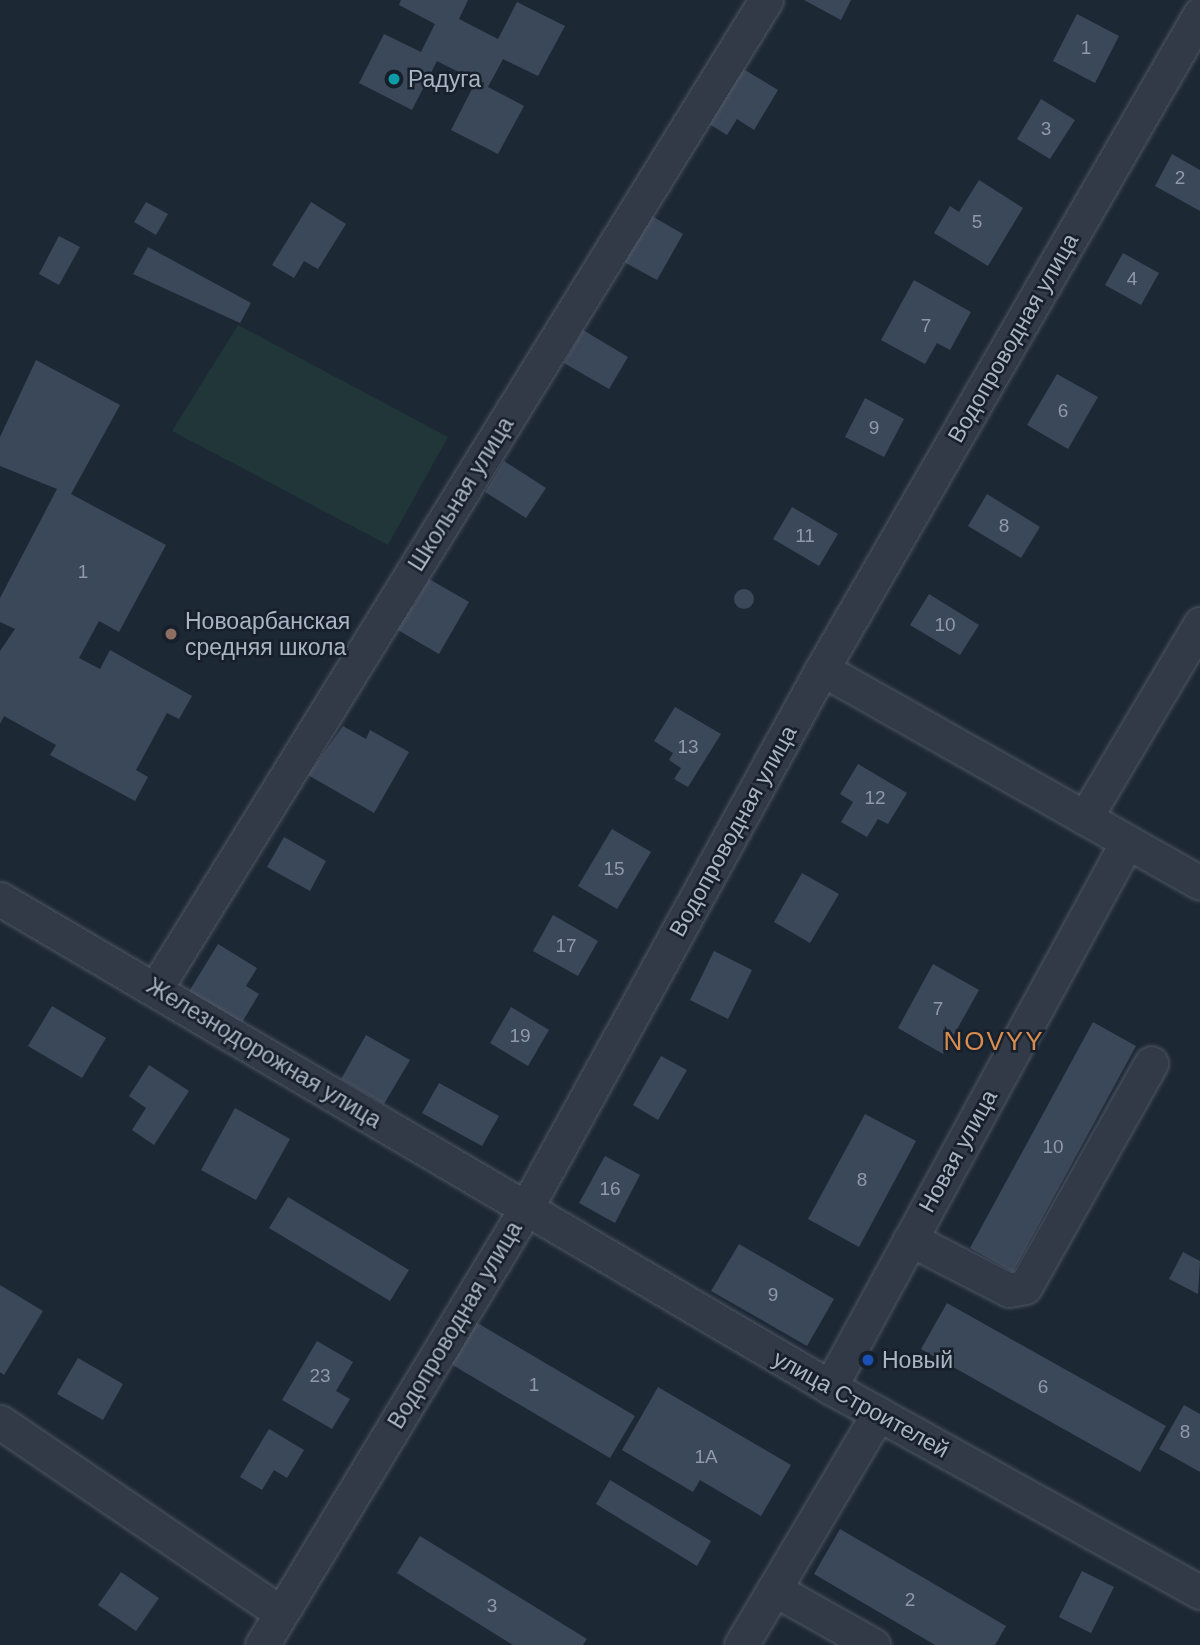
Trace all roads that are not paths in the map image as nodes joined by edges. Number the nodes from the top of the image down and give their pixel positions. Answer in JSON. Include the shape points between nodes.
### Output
{"nodes":[{"id":1,"x":766,"y":0,"type":"edge"},
{"id":2,"x":1200,"y":14,"type":"edge"},
{"id":3,"x":1200,"y":624,"type":"edge"},
{"id":4,"x":822,"y":669,"type":"junction"},
{"id":5,"x":1085,"y":818,"type":"junction"},
{"id":6,"x":1126,"y":842,"type":"junction"},
{"id":7,"x":1200,"y":883,"type":"edge"},
{"id":8,"x":0,"y":899,"type":"edge"},
{"id":9,"x":156,"y":988,"type":"junction"},
{"id":10,"x":1151,"y":1063,"type":"dead end"},
{"id":11,"x":525,"y":1210,"type":"junction"},
{"id":12,"x":910,"y":1238,"type":"junction"},
{"id":13,"x":830,"y":1387,"type":"junction"},
{"id":14,"x":878,"y":1414,"type":"junction"},
{"id":15,"x":0,"y":1422,"type":"edge"},
{"id":16,"x":774,"y":1589,"type":"junction"},
{"id":17,"x":1200,"y":1592,"type":"edge"},
{"id":18,"x":280,"y":1612,"type":"junction"},
{"id":19,"x":262,"y":1645,"type":"edge"},
{"id":20,"x":741,"y":1645,"type":"edge"},
{"id":21,"x":873,"y":1645,"type":"edge"}],
"edges":[{"from":1,"to":9,"type":"street","name":"Школьная улица"},
{"from":2,"to":4,"type":"street","name":"Водопроводная улица"},
{"from":3,"to":5,"type":"street"},
{"from":4,"to":5,"type":"street"},
{"from":4,"to":11,"type":"street","name":"Водопроводная улица"},
{"from":5,"to":6,"type":"street"},
{"from":6,"to":7,"type":"street"},
{"from":6,"to":12,"type":"street","name":"Новая улица"},
{"from":8,"to":9,"type":"street","name":"Железнодорожная улица"},
{"from":9,"to":11,"type":"street","name":"Железнодорожная улица"},
{"from":10,"to":12,"type":"street","via":[[1025,1287],[1009,1290]]},
{"from":11,"to":13,"type":"street","name":"улица Строителей"},
{"from":11,"to":18,"type":"street","name":"Водопроводная улица"},
{"from":12,"to":13,"type":"street","name":"Новая улица"},
{"from":13,"to":14,"type":"street","name":"улица Строителей"},
{"from":14,"to":16,"type":"street"},
{"from":14,"to":17,"type":"street","name":"улица Строителей"},
{"from":15,"to":18,"type":"street"},
{"from":16,"to":20,"type":"street"},
{"from":16,"to":21,"type":"street"},
{"from":18,"to":19,"type":"street","name":"Водопроводная улица"}]}
